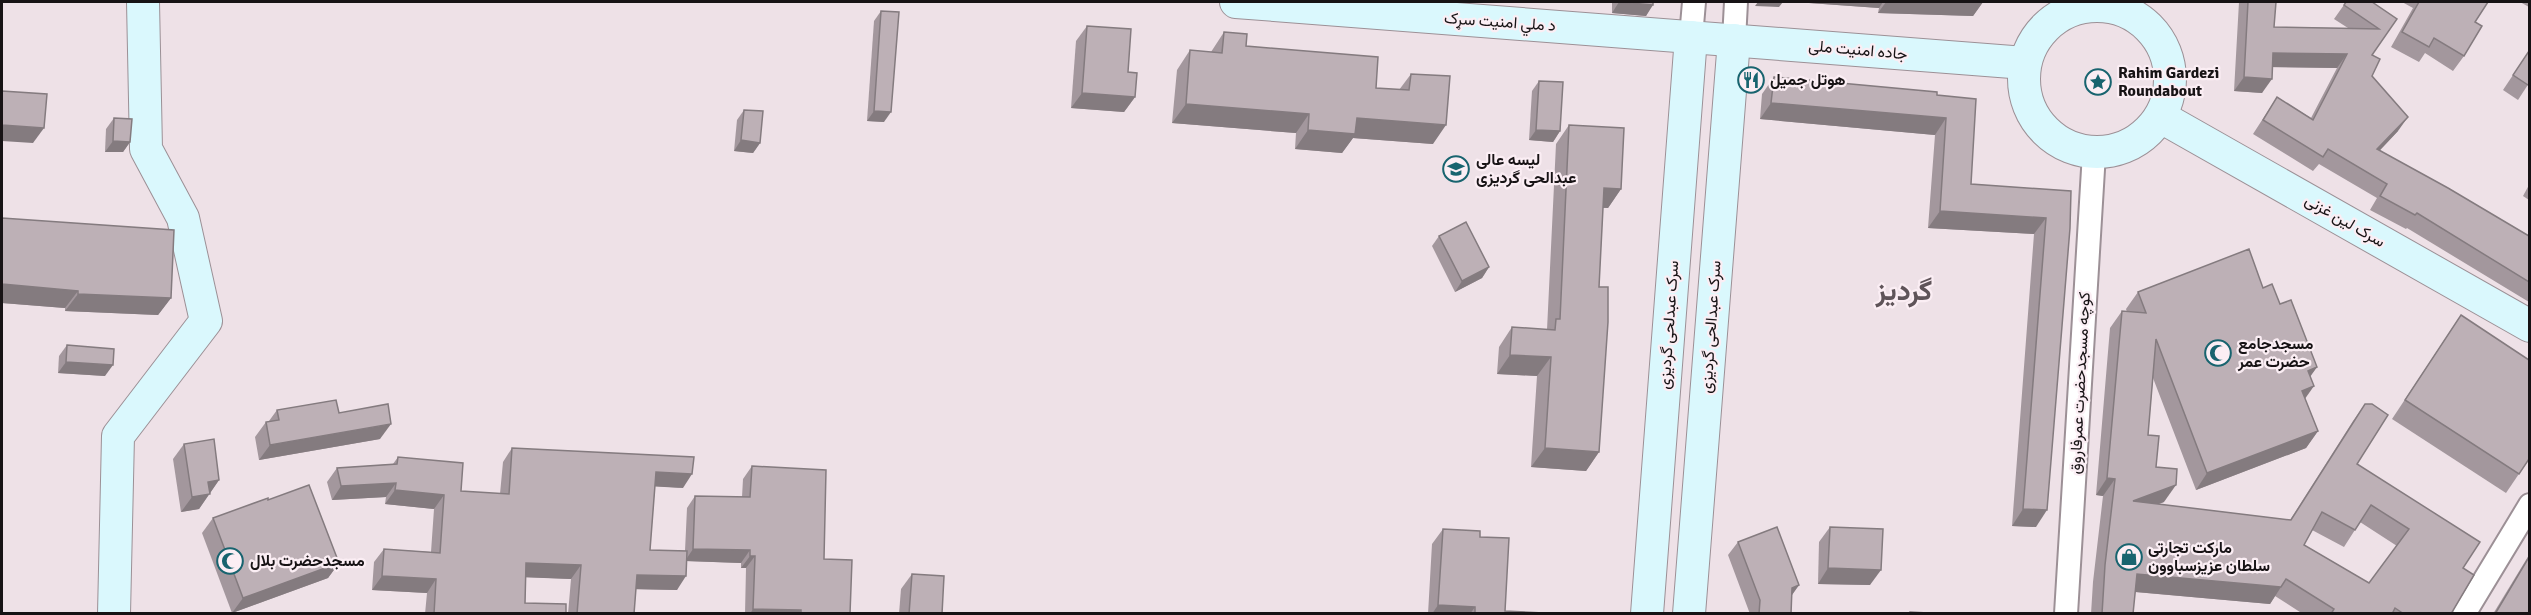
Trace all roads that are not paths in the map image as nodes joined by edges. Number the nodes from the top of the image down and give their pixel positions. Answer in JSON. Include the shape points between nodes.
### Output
{"nodes":[{"id":1,"x":143,"y":2,"type":"edge"},
{"id":2,"x":1236,"y":2,"type":"edge"},
{"id":3,"x":1694,"y":2,"type":"edge"},
{"id":4,"x":1736,"y":2,"type":"edge"},
{"id":5,"x":2100,"y":4,"type":"edge"},
{"id":6,"x":1691,"y":37,"type":"junction"},
{"id":7,"x":1734,"y":40,"type":"junction"},
{"id":8,"x":2025,"y":63,"type":"junction"},
{"id":9,"x":2161,"y":117,"type":"junction"},
{"id":10,"x":2094,"y":153,"type":"junction"},
{"id":11,"x":2529,"y":326,"type":"edge"},
{"id":12,"x":2529,"y":505,"type":"edge"},
{"id":13,"x":114,"y":614,"type":"edge"},
{"id":14,"x":1647,"y":614,"type":"edge"},
{"id":15,"x":1689,"y":614,"type":"edge"},
{"id":16,"x":2066,"y":614,"type":"edge"},
{"id":17,"x":2464,"y":614,"type":"edge"}],
"edges":[{"from":1,"to":13,"type":"main road","via":[[146,149],[183,218],[206,321],[118,436]]},
{"from":2,"to":6,"type":"main road","name":"د ملي امنیت سړک"},
{"from":3,"to":6,"type":"street"},
{"from":4,"to":7,"type":"street"},
{"from":5,"to":8,"type":"main road","via":[[2074,10],[2052,21],[2035,40]]},
{"from":5,"to":9,"type":"main road","via":[[2124,11],[2146,24],[2162,44],[2170,93]]},
{"from":6,"to":7,"type":"main road","name":"جاده امنیت ملی"},
{"from":6,"to":14,"type":"main road","name":"سرک عبدلحی گردیزی"},
{"from":7,"to":8,"type":"main road","name":"جاده امنیت ملی"},
{"from":7,"to":15,"type":"main road","name":"سرک عبدالحی گردیزی"},
{"from":8,"to":10,"type":"main road","via":[[2024,89],[2031,113],[2047,134],[2068,147]]},
{"from":9,"to":10,"type":"main road","via":[[2144,137],[2120,150]]},
{"from":9,"to":11,"type":"main road","name":"سرک لین غزنی"},
{"from":10,"to":16,"type":"street","name":"کوچه مسجدحضرت عمرفاروق"},
{"from":12,"to":17,"type":"street"}]}
